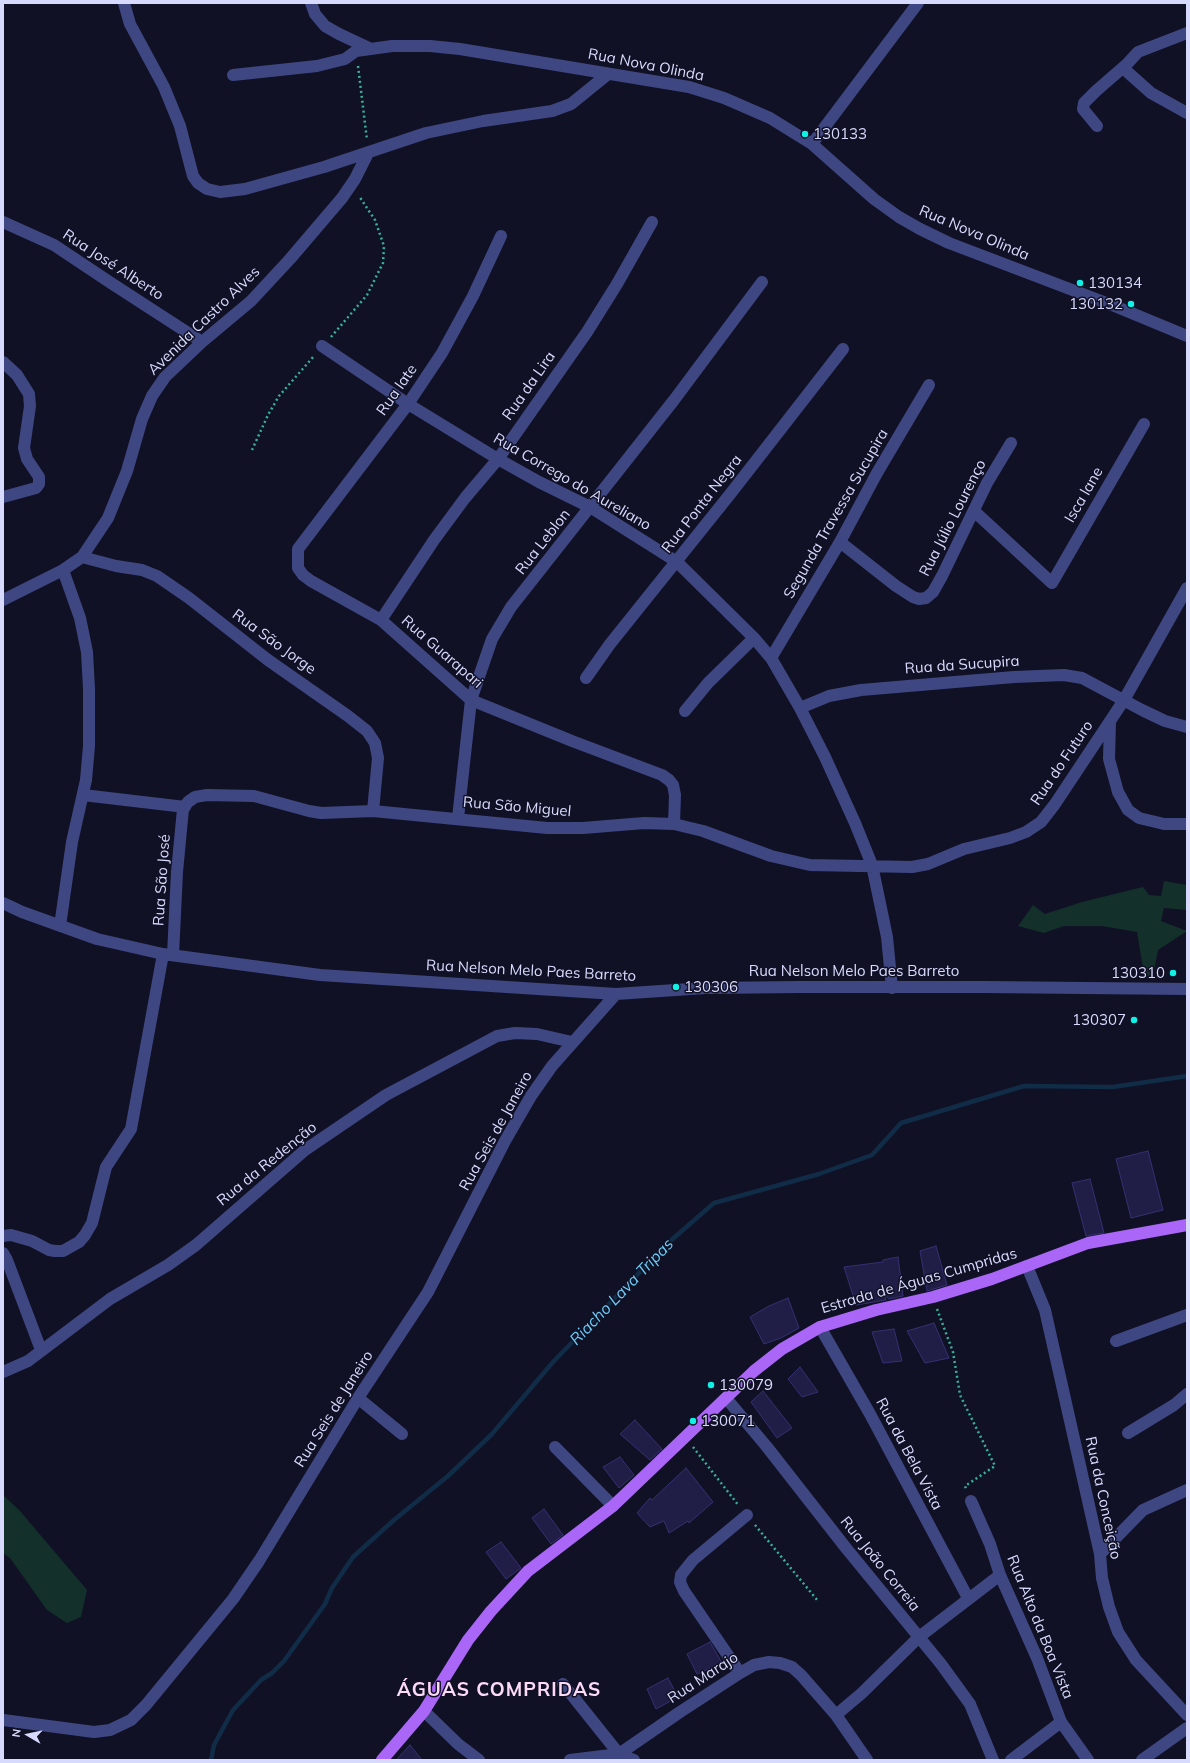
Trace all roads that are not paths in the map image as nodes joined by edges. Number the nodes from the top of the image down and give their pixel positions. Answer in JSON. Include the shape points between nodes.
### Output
{"nodes":[{"id":1,"x":124,"y":3,"type":"edge"},
{"id":2,"x":311,"y":3,"type":"edge"},
{"id":3,"x":918,"y":3,"type":"edge"},
{"id":4,"x":1187,"y":33,"type":"edge"},
{"id":5,"x":372,"y":49,"type":"junction"},
{"id":6,"x":1123,"y":68,"type":"junction"},
{"id":7,"x":608,"y":74,"type":"junction"},
{"id":8,"x":233,"y":75,"type":"dead end"},
{"id":9,"x":1187,"y":113,"type":"edge"},
{"id":10,"x":1097,"y":126,"type":"dead end"},
{"id":11,"x":812,"y":144,"type":"junction"},
{"id":12,"x":368,"y":153,"type":"junction"},
{"id":13,"x":3,"y":222,"type":"edge"},
{"id":14,"x":652,"y":222,"type":"dead end"},
{"id":15,"x":501,"y":236,"type":"dead end"},
{"id":16,"x":762,"y":282,"type":"dead end"},
{"id":17,"x":1187,"y":336,"type":"edge"},
{"id":18,"x":202,"y":342,"type":"junction"},
{"id":19,"x":322,"y":346,"type":"road end"},
{"id":20,"x":843,"y":349,"type":"dead end"},
{"id":21,"x":3,"y":362,"type":"edge"},
{"id":22,"x":929,"y":385,"type":"dead end"},
{"id":23,"x":408,"y":404,"type":"junction"},
{"id":24,"x":1144,"y":424,"type":"dead end"},
{"id":25,"x":1011,"y":443,"type":"dead end"},
{"id":26,"x":498,"y":459,"type":"junction"},
{"id":27,"x":3,"y":497,"type":"edge"},
{"id":28,"x":590,"y":507,"type":"junction"},
{"id":29,"x":974,"y":511,"type":"junction"},
{"id":30,"x":840,"y":542,"type":"junction"},
{"id":31,"x":298,"y":549,"type":"joint"},
{"id":32,"x":82,"y":557,"type":"junction"},
{"id":33,"x":677,"y":562,"type":"junction"},
{"id":34,"x":63,"y":570,"type":"junction"},
{"id":35,"x":1187,"y":588,"type":"edge"},
{"id":36,"x":3,"y":600,"type":"edge"},
{"id":37,"x":381,"y":620,"type":"junction"},
{"id":38,"x":754,"y":638,"type":"junction"},
{"id":39,"x":771,"y":658,"type":"junction"},
{"id":40,"x":586,"y":678,"type":"dead end"},
{"id":41,"x":471,"y":700,"type":"junction"},
{"id":42,"x":1124,"y":700,"type":"junction"},
{"id":43,"x":800,"y":708,"type":"junction"},
{"id":44,"x":685,"y":711,"type":"dead end"},
{"id":45,"x":1110,"y":721,"type":"junction"},
{"id":46,"x":1187,"y":727,"type":"edge"},
{"id":47,"x":83,"y":795,"type":"junction"},
{"id":48,"x":185,"y":807,"type":"junction"},
{"id":49,"x":373,"y":811,"type":"junction"},
{"id":50,"x":458,"y":818,"type":"junction"},
{"id":51,"x":674,"y":824,"type":"junction"},
{"id":52,"x":1187,"y":824,"type":"edge"},
{"id":53,"x":872,"y":865,"type":"junction"},
{"id":54,"x":3,"y":903,"type":"edge"},
{"id":55,"x":60,"y":926,"type":"junction"},
{"id":56,"x":168,"y":954,"type":"junction"},
{"id":57,"x":892,"y":988,"type":"junction"},
{"id":58,"x":1187,"y":989,"type":"edge"},
{"id":59,"x":616,"y":994,"type":"junction"},
{"id":60,"x":572,"y":1042,"type":"junction"},
{"id":61,"x":1187,"y":1225,"type":"edge"},
{"id":62,"x":3,"y":1236,"type":"edge"},
{"id":63,"x":3,"y":1253,"type":"edge"},
{"id":64,"x":1027,"y":1266,"type":"junction"},
{"id":65,"x":1187,"y":1315,"type":"edge"},
{"id":66,"x":820,"y":1327,"type":"junction"},
{"id":67,"x":1116,"y":1341,"type":"dead end"},
{"id":68,"x":41,"y":1350,"type":"junction"},
{"id":69,"x":3,"y":1372,"type":"edge"},
{"id":70,"x":1187,"y":1394,"type":"edge"},
{"id":71,"x":358,"y":1398,"type":"junction"},
{"id":72,"x":726,"y":1398,"type":"junction"},
{"id":73,"x":1128,"y":1433,"type":"dead end"},
{"id":74,"x":402,"y":1434,"type":"dead end"},
{"id":75,"x":555,"y":1447,"type":"dead end"},
{"id":76,"x":1187,"y":1490,"type":"edge"},
{"id":77,"x":971,"y":1501,"type":"road end"},
{"id":78,"x":613,"y":1506,"type":"junction"},
{"id":79,"x":747,"y":1515,"type":"dead end"},
{"id":80,"x":1100,"y":1554,"type":"junction"},
{"id":81,"x":1000,"y":1575,"type":"junction"},
{"id":82,"x":968,"y":1598,"type":"junction"},
{"id":83,"x":919,"y":1637,"type":"junction"},
{"id":84,"x":740,"y":1673,"type":"junction"},
{"id":85,"x":563,"y":1684,"type":"dead end"},
{"id":86,"x":424,"y":1711,"type":"junction"},
{"id":87,"x":836,"y":1715,"type":"junction"},
{"id":88,"x":1187,"y":1716,"type":"edge"},
{"id":89,"x":3,"y":1720,"type":"edge"},
{"id":90,"x":1061,"y":1722,"type":"junction"},
{"id":91,"x":1187,"y":1728,"type":"edge"},
{"id":92,"x":619,"y":1754,"type":"junction"},
{"id":93,"x":382,"y":1760,"type":"edge"},
{"id":94,"x":479,"y":1760,"type":"edge"},
{"id":95,"x":570,"y":1760,"type":"edge"},
{"id":96,"x":634,"y":1760,"type":"edge"},
{"id":97,"x":867,"y":1760,"type":"edge"},
{"id":98,"x":993,"y":1760,"type":"edge"},
{"id":99,"x":1011,"y":1760,"type":"edge"},
{"id":100,"x":1088,"y":1760,"type":"edge"},
{"id":101,"x":1142,"y":1760,"type":"edge"}],
"edges":[{"from":1,"to":12,"type":"street","via":[[130,24],[164,87],[180,126],[193,176],[207,189],[220,192],[245,189]]},
{"from":2,"to":5,"type":"street","via":[[315,14],[325,26]]},
{"from":3,"to":11,"type":"street"},
{"from":4,"to":6,"type":"street","via":[[1138,52]]},
{"from":5,"to":7,"type":"street","name":"Rua Nova Olinda","via":[[392,46],[460,49]]},
{"from":5,"to":8,"type":"street","name":"Rua Nova Olinda","via":[[356,52],[345,59],[322,65]]},
{"from":6,"to":9,"type":"street","via":[[1151,93]]},
{"from":6,"to":10,"type":"street","via":[[1084,103],[1086,114]]},
{"from":7,"to":11,"type":"street","name":"Rua Nova Olinda","via":[[689,86],[724,98],[770,118]]},
{"from":7,"to":12,"type":"street","via":[[571,104],[552,111],[451,127]]},
{"from":11,"to":17,"type":"street","name":"Rua Nova Olinda","via":[[874,199],[899,218],[920,229],[949,243]]},
{"from":12,"to":18,"type":"street","name":"Avenida Castro Alves","via":[[342,198],[290,259],[251,301]]},
{"from":13,"to":18,"type":"street","name":"Rua José Alberto","via":[[54,245]]},
{"from":14,"to":26,"type":"street","name":"Rua da Lira","via":[[587,332]]},
{"from":15,"to":23,"type":"street","name":"Rua Iate","via":[[473,296],[442,353]]},
{"from":16,"to":28,"type":"street","name":"Rua Leblon"},
{"from":18,"to":32,"type":"street","name":"Avenida Castro Alves","via":[[164,377],[152,396],[108,518]]},
{"from":19,"to":23,"type":"street","name":"Rua Corrego do Aureliano"},
{"from":20,"to":33,"type":"street","name":"Rua Ponta Negra"},
{"from":21,"to":27,"type":"street","via":[[17,375],[29,394],[30,406],[24,448],[27,459],[39,477],[36,488]]},
{"from":22,"to":30,"type":"street","name":"Segunda Travessa Sucupira"},
{"from":23,"to":26,"type":"street","name":"Rua Corrego do Aureliano"},
{"from":23,"to":31,"type":"street","name":"Rua Iate"},
{"from":24,"to":29,"type":"street","name":"Isca lane","via":[[1052,583]]},
{"from":25,"to":29,"type":"street","name":"Rua Júlio Lourenço"},
{"from":26,"to":28,"type":"street","name":"Rua Corrego do Aureliano"},
{"from":26,"to":37,"type":"street","name":"Rua da Lira","via":[[434,540]]},
{"from":28,"to":33,"type":"street","name":"Rua Corrego do Aureliano"},
{"from":28,"to":41,"type":"street","name":"Rua Leblon","via":[[511,607],[492,639]]},
{"from":29,"to":30,"type":"street","name":"Rua Júlio Lourenço","via":[[932,592],[926,598],[913,597],[896,586]]},
{"from":30,"to":39,"type":"street","name":"Segunda Travessa Sucupira"},
{"from":31,"to":37,"type":"street","name":"Rua Guarapari","via":[[298,568],[303,575]]},
{"from":32,"to":34,"type":"street","name":"Avenida Castro Alves"},
{"from":32,"to":49,"type":"street","name":"Rua São Jorge","via":[[142,570],[157,576],[367,731],[375,743],[378,758]]},
{"from":33,"to":38,"type":"street","name":"Rua Corrego do Aureliano"},
{"from":33,"to":40,"type":"street","name":"Rua Ponta Negra","via":[[610,644]]},
{"from":34,"to":36,"type":"street","name":"Avenida Castro Alves"},
{"from":34,"to":47,"type":"street","via":[[80,618],[87,652],[89,746]]},
{"from":35,"to":42,"type":"street","name":"Rua do Futuro"},
{"from":37,"to":41,"type":"street","name":"Rua Guarapari"},
{"from":38,"to":39,"type":"street","name":"Rua Corrego do Aureliano"},
{"from":38,"to":44,"type":"street","via":[[708,682]]},
{"from":39,"to":43,"type":"street","name":"Rua Corrego do Aureliano"},
{"from":41,"to":50,"type":"street","name":"Rua Leblon"},
{"from":41,"to":51,"type":"street","name":"Rua Guarapari","via":[[662,774],[673,785]]},
{"from":42,"to":43,"type":"street","name":"Rua da Sucupira","via":[[1082,678],[1044,675],[861,690],[829,696]]},
{"from":42,"to":45,"type":"street","name":"Rua do Futuro"},
{"from":42,"to":46,"type":"street","name":"Rua da Sucupira","via":[[1165,721]]},
{"from":43,"to":53,"type":"street","name":"Rua Corrego do Aureliano","via":[[825,757]]},
{"from":45,"to":52,"type":"street","via":[[1109,759],[1118,792],[1128,810],[1140,818]]},
{"from":45,"to":53,"type":"street","name":"Rua do Futuro","via":[[1055,804],[1041,822],[1026,832],[959,850],[928,864],[912,867]]},
{"from":47,"to":48,"type":"street"},
{"from":47,"to":55,"type":"street","via":[[72,842]]},
{"from":48,"to":49,"type":"street","name":"Rua São Miguel","via":[[195,797],[228,795],[267,799],[286,806],[321,813]]},
{"from":48,"to":56,"type":"street","name":"Rua São José"},
{"from":49,"to":50,"type":"street","name":"Rua São Miguel"},
{"from":50,"to":51,"type":"street","name":"Rua São Miguel","via":[[547,828]]},
{"from":51,"to":53,"type":"street","name":"Rua São Miguel","via":[[703,831],[771,856],[810,865]]},
{"from":53,"to":57,"type":"street","name":"Rua Corrego do Aureliano","via":[[887,938]]},
{"from":54,"to":55,"type":"street","name":"Rua Nelson Melo Paes Barreto"},
{"from":55,"to":56,"type":"street","name":"Rua Nelson Melo Paes Barreto","via":[[97,939]]},
{"from":56,"to":59,"type":"street","name":"Rua Nelson Melo Paes Barreto","via":[[320,975]]},
{"from":56,"to":62,"type":"street","name":"Rua São José","via":[[132,1129],[106,1168],[92,1223],[85,1235],[79,1242],[63,1251],[49,1250],[32,1241],[11,1235]]},
{"from":57,"to":58,"type":"street","name":"Rua Nelson Melo Paes Barreto","via":[[985,986]]},
{"from":57,"to":59,"type":"street","name":"Rua Nelson Melo Paes Barreto","via":[[705,988]]},
{"from":59,"to":60,"type":"street","name":"Rua Seis de Janeiro"},
{"from":60,"to":68,"type":"street","name":"Rua da Redenção","via":[[537,1034],[515,1033],[497,1036],[386,1095],[305,1150],[196,1245],[168,1265],[110,1299]]},
{"from":60,"to":71,"type":"street","name":"Rua Seis de Janeiro","via":[[531,1096],[505,1141],[428,1292]]},
{"from":61,"to":64,"type":"main road","name":"Estrada de Águas Cumpridas","via":[[1088,1243]]},
{"from":63,"to":68,"type":"street"},
{"from":64,"to":66,"type":"main road","name":"Estrada de Águas Cumpridas","via":[[932,1297]]},
{"from":64,"to":80,"type":"street","name":"Rua da Conceição","via":[[1046,1310]]},
{"from":65,"to":67,"type":"street"},
{"from":66,"to":72,"type":"main road","name":"Estrada de Águas Cumpridas","via":[[770,1358]]},
{"from":66,"to":82,"type":"street","name":"Rua da Bela Vista","via":[[870,1414]]},
{"from":68,"to":69,"type":"street","name":"Rua da Redenção","via":[[28,1361]]},
{"from":70,"to":73,"type":"street","via":[[1174,1405]]},
{"from":71,"to":74,"type":"street"},
{"from":71,"to":89,"type":"street","name":"Rua Seis de Janeiro","via":[[259,1561],[233,1599],[131,1720],[110,1730],[94,1732]]},
{"from":72,"to":78,"type":"main road","name":"Estrada de Águas Cumpridas"},
{"from":72,"to":83,"type":"street","name":"Rua João Correia"},
{"from":75,"to":78,"type":"street"},
{"from":76,"to":80,"type":"street","via":[[1143,1510]]},
{"from":77,"to":81,"type":"street","name":"Rua Alto da Boa Vista","via":[[990,1544]]},
{"from":78,"to":86,"type":"main road","name":"Estrada de Águas Cumpridas","via":[[528,1571],[508,1591],[468,1640]]},
{"from":79,"to":84,"type":"street","via":[[684,1569],[680,1582]]},
{"from":80,"to":88,"type":"street","name":"Rua da Conceição","via":[[1102,1578],[1109,1607],[1122,1639],[1136,1660]]},
{"from":81,"to":82,"type":"street"},
{"from":81,"to":90,"type":"street","name":"Rua Alto da Boa Vista","via":[[1038,1658]]},
{"from":82,"to":83,"type":"street"},
{"from":83,"to":87,"type":"street"},
{"from":83,"to":98,"type":"street","name":"Rua João Correia","via":[[970,1704]]},
{"from":84,"to":87,"type":"street","name":"Rua Marajo","via":[[754,1665],[769,1662],[792,1667]]},
{"from":84,"to":92,"type":"street","name":"Rua Marajo"},
{"from":85,"to":92,"type":"street"},
{"from":86,"to":93,"type":"main road","name":"Estrada de Águas Cumpridas"},
{"from":86,"to":94,"type":"street","via":[[458,1744]]},
{"from":87,"to":97,"type":"street","name":"Rua Marajo"},
{"from":90,"to":99,"type":"street"},
{"from":90,"to":100,"type":"street","name":"Rua Alto da Boa Vista"},
{"from":91,"to":101,"type":"street"},
{"from":92,"to":95,"type":"street","name":"Rua Marajo"},
{"from":92,"to":96,"type":"street"}]}
